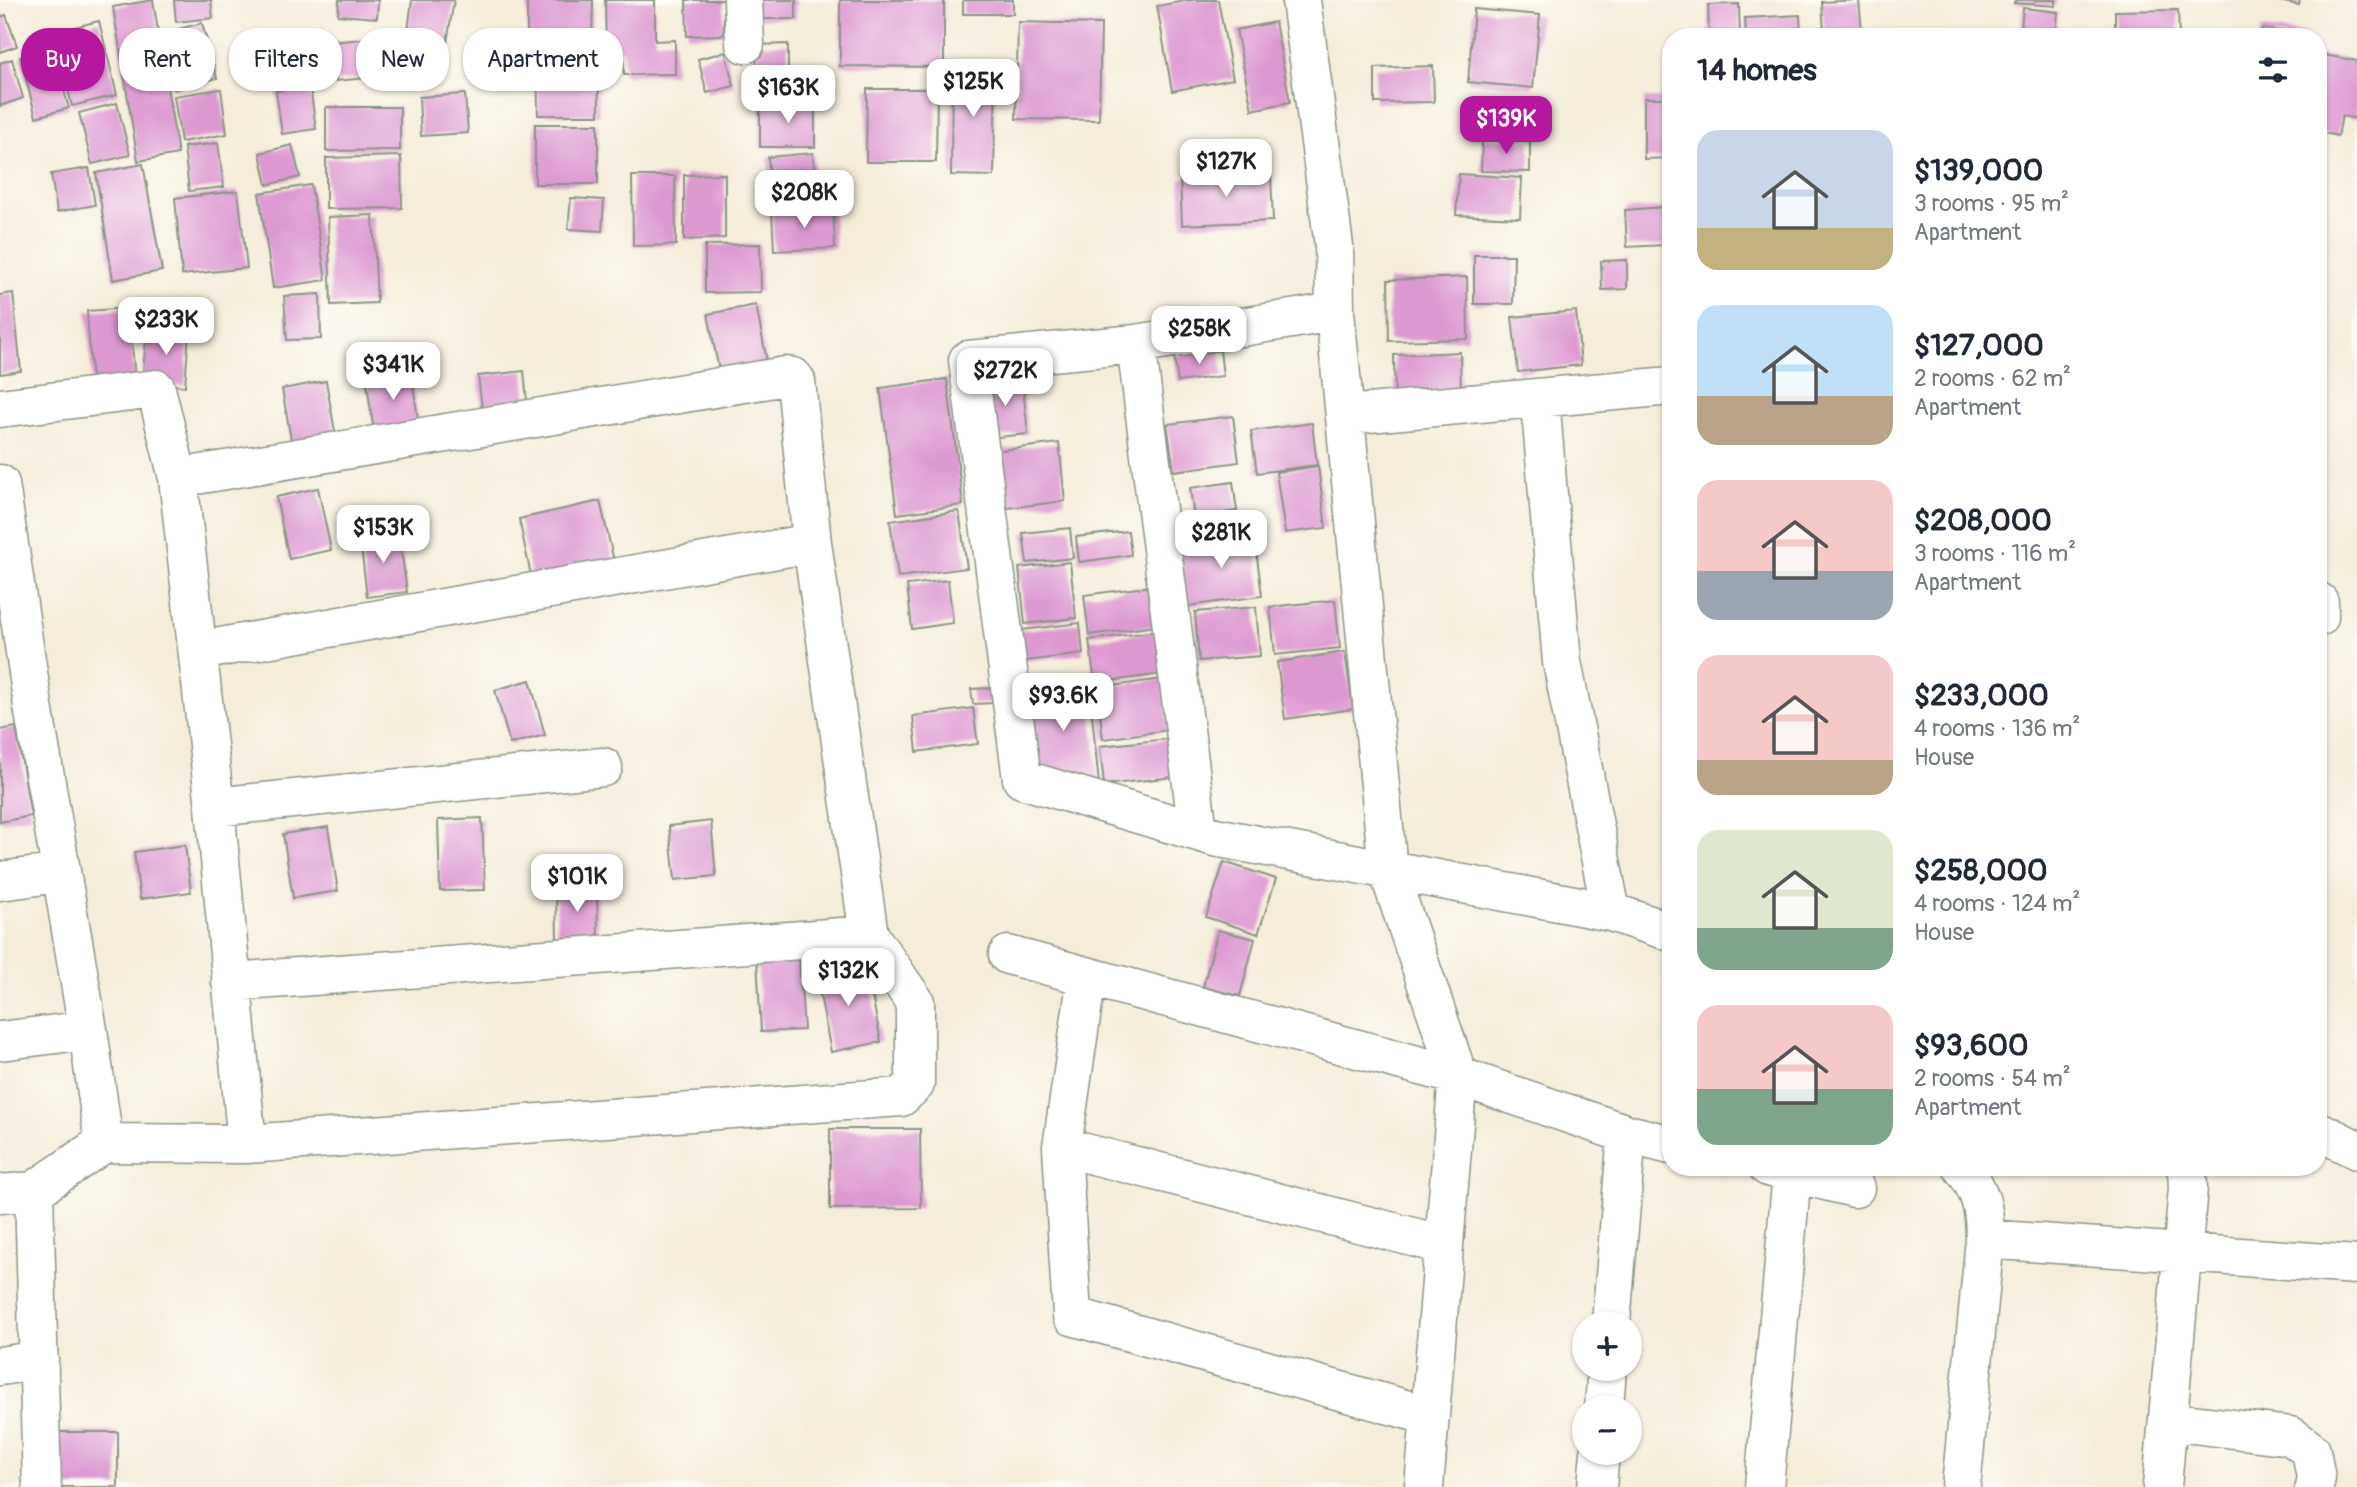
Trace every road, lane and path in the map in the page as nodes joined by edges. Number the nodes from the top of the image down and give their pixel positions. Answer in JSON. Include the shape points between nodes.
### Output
{"nodes":[{"id":1,"x":743,"y":0,"type":"edge"},
{"id":2,"x":1301,"y":0,"type":"edge"},
{"id":3,"x":745,"y":44,"type":"dead end"},
{"id":4,"x":1335,"y":313,"type":"junction"},
{"id":5,"x":1136,"y":344,"type":"junction"},
{"id":6,"x":1662,"y":387,"type":"edge"},
{"id":7,"x":1540,"y":398,"type":"junction"},
{"id":8,"x":0,"y":408,"type":"edge"},
{"id":9,"x":1346,"y":415,"type":"junction"},
{"id":10,"x":178,"y":478,"type":"junction"},
{"id":11,"x":0,"y":484,"type":"edge"},
{"id":12,"x":812,"y":543,"type":"junction"},
{"id":13,"x":5,"y":552,"type":"edge"},
{"id":14,"x":198,"y":651,"type":"junction"},
{"id":15,"x":17,"y":708,"type":"edge"},
{"id":16,"x":603,"y":767,"type":"dead end"},
{"id":17,"x":215,"y":807,"type":"junction"},
{"id":18,"x":1198,"y":832,"type":"junction"},
{"id":19,"x":1388,"y":870,"type":"junction"},
{"id":20,"x":60,"y":873,"type":"junction"},
{"id":21,"x":0,"y":881,"type":"edge"},
{"id":22,"x":1611,"y":912,"type":"junction"},
{"id":23,"x":1662,"y":929,"type":"edge"},
{"id":24,"x":869,"y":935,"type":"junction"},
{"id":25,"x":1008,"y":955,"type":"dead end"},
{"id":26,"x":1087,"y":976,"type":"junction"},
{"id":27,"x":231,"y":982,"type":"junction"},
{"id":28,"x":88,"y":1030,"type":"junction"},
{"id":29,"x":0,"y":1041,"type":"edge"},
{"id":30,"x":1458,"y":1076,"type":"junction"},
{"id":31,"x":1627,"y":1134,"type":"junction"},
{"id":32,"x":2327,"y":1135,"type":"edge"},
{"id":33,"x":1662,"y":1142,"type":"edge"},
{"id":34,"x":104,"y":1143,"type":"junction"},
{"id":35,"x":247,"y":1144,"type":"junction"},
{"id":36,"x":1062,"y":1147,"type":"junction"},
{"id":37,"x":2357,"y":1150,"type":"edge"},
{"id":38,"x":1780,"y":1176,"type":"edge"},
{"id":39,"x":1805,"y":1176,"type":"edge"},
{"id":40,"x":1976,"y":1176,"type":"edge"},
{"id":41,"x":2187,"y":1176,"type":"edge"},
{"id":42,"x":1855,"y":1188,"type":"dead end"},
{"id":43,"x":17,"y":1192,"type":"edge"},
{"id":44,"x":1985,"y":1239,"type":"junction"},
{"id":45,"x":1444,"y":1245,"type":"junction"},
{"id":46,"x":2182,"y":1253,"type":"junction"},
{"id":47,"x":2357,"y":1265,"type":"edge"},
{"id":48,"x":1612,"y":1311,"type":"edge"},
{"id":49,"x":39,"y":1360,"type":"junction"},
{"id":50,"x":0,"y":1366,"type":"edge"},
{"id":51,"x":1430,"y":1416,"type":"junction"},
{"id":52,"x":2168,"y":1421,"type":"junction"},
{"id":53,"x":1599,"y":1465,"type":"edge"},
{"id":54,"x":42,"y":1487,"type":"edge"},
{"id":55,"x":1424,"y":1487,"type":"edge"},
{"id":56,"x":1597,"y":1487,"type":"edge"},
{"id":57,"x":1764,"y":1487,"type":"edge"},
{"id":58,"x":1961,"y":1487,"type":"edge"},
{"id":59,"x":2162,"y":1487,"type":"edge"},
{"id":60,"x":2314,"y":1487,"type":"edge"}],
"edges":[{"from":1,"to":3,"type":"street"},
{"from":2,"to":4,"type":"street","via":[[1334,246]]},
{"from":4,"to":5,"type":"street"},
{"from":4,"to":9,"type":"street"},
{"from":5,"to":18,"type":"street"},
{"from":5,"to":18,"type":"street","via":[[968,360],[1022,779]]},
{"from":6,"to":7,"type":"street"},
{"from":7,"to":9,"type":"street"},
{"from":7,"to":22,"type":"street","via":[[1562,662]]},
{"from":8,"to":10,"type":"street","via":[[156,389]]},
{"from":9,"to":19,"type":"street"},
{"from":10,"to":12,"type":"street","via":[[786,376],[796,382]]},
{"from":10,"to":14,"type":"street"},
{"from":11,"to":13,"type":"street"},
{"from":12,"to":14,"type":"street"},
{"from":12,"to":24,"type":"street"},
{"from":13,"to":15,"type":"street"},
{"from":14,"to":17,"type":"street"},
{"from":15,"to":20,"type":"street"},
{"from":16,"to":17,"type":"street"},
{"from":17,"to":27,"type":"street"},
{"from":18,"to":19,"type":"street"},
{"from":19,"to":22,"type":"street"},
{"from":19,"to":30,"type":"street"},
{"from":20,"to":21,"type":"street"},
{"from":20,"to":28,"type":"street"},
{"from":22,"to":23,"type":"street"},
{"from":24,"to":27,"type":"street"},
{"from":24,"to":35,"type":"street","via":[[915,1002],[915,1084],[901,1097]]},
{"from":25,"to":26,"type":"street"},
{"from":26,"to":30,"type":"street"},
{"from":26,"to":36,"type":"street"},
{"from":27,"to":35,"type":"street"},
{"from":28,"to":29,"type":"street"},
{"from":28,"to":34,"type":"street"},
{"from":30,"to":31,"type":"street"},
{"from":30,"to":45,"type":"street"},
{"from":31,"to":33,"type":"street"},
{"from":31,"to":48,"type":"street"},
{"from":32,"to":37,"type":"street"},
{"from":34,"to":35,"type":"street"},
{"from":34,"to":43,"type":"street"},
{"from":36,"to":45,"type":"street"},
{"from":36,"to":51,"type":"street","via":[[1072,1316]]},
{"from":38,"to":57,"type":"street"},
{"from":39,"to":42,"type":"street"},
{"from":40,"to":44,"type":"street","via":[[1985,1213]]},
{"from":41,"to":46,"type":"street"},
{"from":43,"to":49,"type":"street"},
{"from":44,"to":46,"type":"street"},
{"from":44,"to":58,"type":"street"},
{"from":45,"to":51,"type":"street"},
{"from":46,"to":47,"type":"street"},
{"from":46,"to":52,"type":"street"},
{"from":49,"to":50,"type":"street"},
{"from":49,"to":54,"type":"street"},
{"from":51,"to":55,"type":"street"},
{"from":52,"to":59,"type":"street"},
{"from":52,"to":60,"type":"street","via":[[2291,1436],[2311,1451]]},
{"from":53,"to":56,"type":"street"}]}
